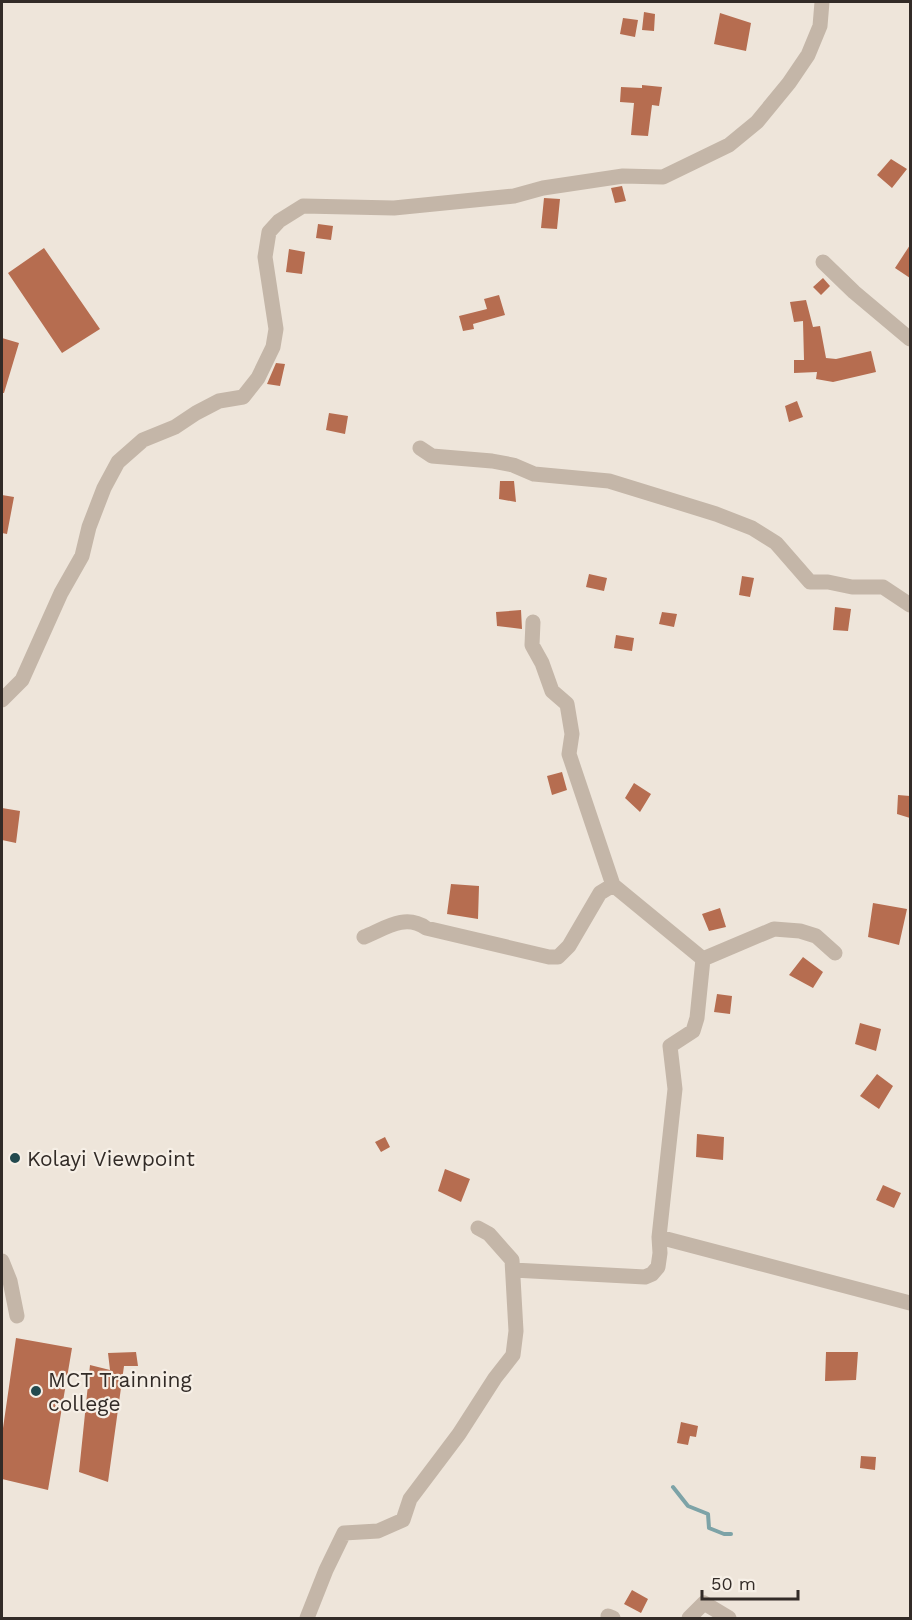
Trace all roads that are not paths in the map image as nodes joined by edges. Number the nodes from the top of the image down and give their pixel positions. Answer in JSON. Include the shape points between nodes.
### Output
{"nodes":[{"id":1,"x":822,"y":2,"type":"edge"},
{"id":2,"x":823,"y":262,"type":"dead end"},
{"id":3,"x":910,"y":339,"type":"edge"},
{"id":4,"x":420,"y":448,"type":"dead end"},
{"id":5,"x":910,"y":605,"type":"edge"},
{"id":6,"x":533,"y":622,"type":"dead end"},
{"id":7,"x":2,"y":700,"type":"edge"},
{"id":8,"x":614,"y":885,"type":"junction"},
{"id":9,"x":364,"y":937,"type":"dead end"},
{"id":10,"x":835,"y":953,"type":"dead end"},
{"id":11,"x":703,"y":959,"type":"junction"},
{"id":12,"x":478,"y":1228,"type":"dead end"},
{"id":13,"x":659,"y":1237,"type":"junction"},
{"id":14,"x":2,"y":1261,"type":"edge"},
{"id":15,"x":513,"y":1270,"type":"junction"},
{"id":16,"x":910,"y":1303,"type":"edge"},
{"id":17,"x":17,"y":1316,"type":"dead end"},
{"id":18,"x":307,"y":1618,"type":"edge"},
{"id":19,"x":689,"y":1618,"type":"edge"},
{"id":20,"x":729,"y":1618,"type":"edge"}],
"edges":[{"from":1,"to":7,"type":"street","via":[[820,26],[808,55],[757,122],[729,145],[663,177],[622,176],[514,196],[394,208],[303,206],[279,221],[269,232],[265,257],[276,329],[273,347],[258,378],[243,397],[219,401],[175,428],[143,440],[118,462],[88,527],[82,556],[22,680]]},
{"from":2,"to":3,"type":"street"},
{"from":4,"to":5,"type":"street","via":[[432,456],[492,461],[534,474],[609,481],[716,514],[752,528],[776,543],[810,582],[883,587]]},
{"from":6,"to":8,"type":"street","via":[[532,645],[552,691],[567,704],[572,734],[569,754]]},
{"from":8,"to":9,"type":"street","via":[[600,893],[569,946],[558,957],[409,921]]},
{"from":8,"to":11,"type":"street"},
{"from":10,"to":11,"type":"street","via":[[816,936],[774,929]]},
{"from":11,"to":13,"type":"street","via":[[693,1030],[670,1046],[675,1089]]},
{"from":12,"to":15,"type":"street","via":[[489,1234],[512,1260]]},
{"from":13,"to":15,"type":"street","via":[[658,1267],[645,1277]]},
{"from":13,"to":16,"type":"street"},
{"from":14,"to":17,"type":"street"},
{"from":15,"to":18,"type":"street","via":[[513,1355],[410,1499],[403,1520],[378,1531],[344,1533]]},
{"from":19,"to":20,"type":"street","via":[[704,1603]]}]}
